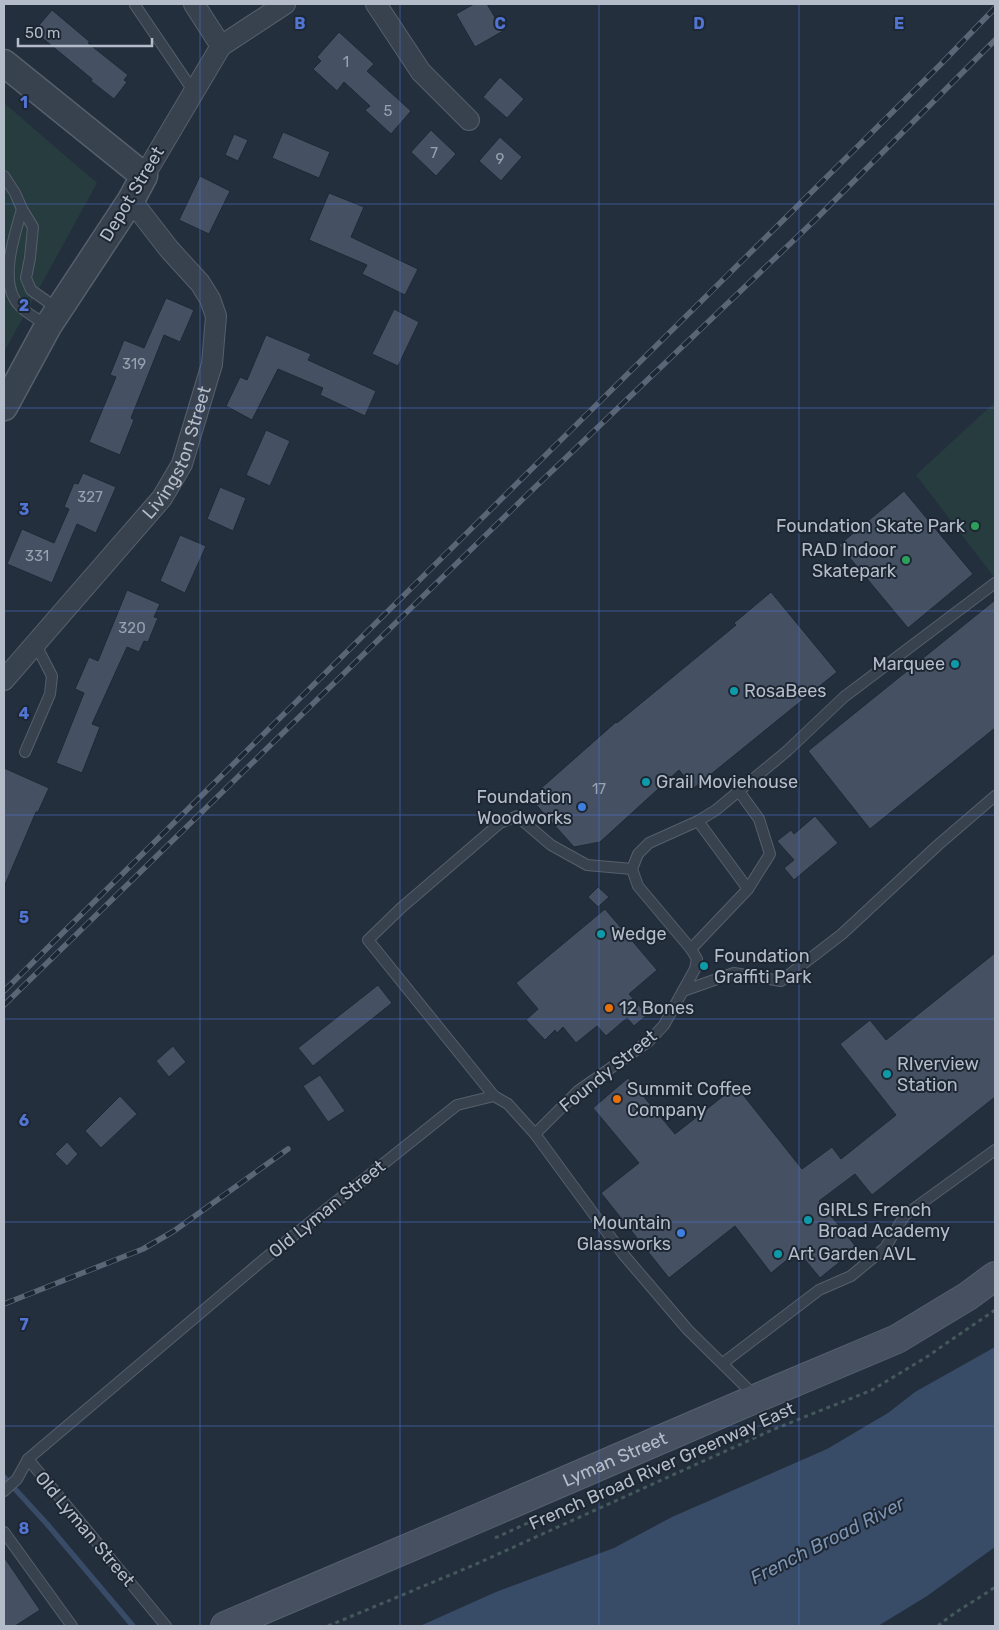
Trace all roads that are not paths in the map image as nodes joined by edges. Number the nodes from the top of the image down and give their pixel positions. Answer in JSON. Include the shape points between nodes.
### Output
{"nodes":[{"id":1,"x":194,"y":4,"type":"edge"},
{"id":2,"x":285,"y":4,"type":"edge"},
{"id":3,"x":376,"y":4,"type":"edge"},
{"id":4,"x":135,"y":5,"type":"dead end"},
{"id":5,"x":221,"y":46,"type":"junction"},
{"id":6,"x":4,"y":62,"type":"edge"},
{"id":7,"x":194,"y":92,"type":"junction"},
{"id":8,"x":469,"y":120,"type":"dead end"},
{"id":9,"x":4,"y":176,"type":"edge"},
{"id":10,"x":144,"y":176,"type":"junction"},
{"id":11,"x":131,"y":200,"type":"junction"},
{"id":12,"x":22,"y":210,"type":"junction"},
{"id":13,"x":54,"y":318,"type":"junction"},
{"id":14,"x":4,"y":408,"type":"edge"},
{"id":15,"x":995,"y":583,"type":"edge"},
{"id":16,"x":35,"y":644,"type":"junction"},
{"id":17,"x":4,"y":680,"type":"edge"},
{"id":18,"x":25,"y":752,"type":"dead end"},
{"id":19,"x":738,"y":790,"type":"junction"},
{"id":20,"x":995,"y":796,"type":"edge"},
{"id":21,"x":698,"y":821,"type":"junction"},
{"id":22,"x":632,"y":869,"type":"junction"},
{"id":23,"x":748,"y":889,"type":"junction"},
{"id":24,"x":691,"y":949,"type":"junction"},
{"id":25,"x":683,"y":991,"type":"junction"},
{"id":26,"x":494,"y":1096,"type":"junction"},
{"id":27,"x":535,"y":1134,"type":"junction"},
{"id":28,"x":995,"y":1150,"type":"edge"},
{"id":29,"x":995,"y":1276,"type":"edge"},
{"id":30,"x":723,"y":1363,"type":"junction"},
{"id":31,"x":756,"y":1398,"type":"junction"},
{"id":32,"x":28,"y":1459,"type":"junction"},
{"id":33,"x":4,"y":1491,"type":"edge"},
{"id":34,"x":4,"y":1532,"type":"edge"},
{"id":35,"x":72,"y":1626,"type":"edge"},
{"id":36,"x":166,"y":1626,"type":"edge"},
{"id":37,"x":225,"y":1626,"type":"edge"}],
"edges":[{"from":1,"to":5,"type":"street"},
{"from":2,"to":5,"type":"street","name":"Depot Street"},
{"from":3,"to":8,"type":"street","via":[[422,72]]},
{"from":4,"to":7,"type":"lane"},
{"from":5,"to":7,"type":"street","name":"Depot Street"},
{"from":6,"to":10,"type":"street"},
{"from":7,"to":10,"type":"street","name":"Depot Street"},
{"from":9,"to":12,"type":"lane"},
{"from":10,"to":11,"type":"street","name":"Depot Street"},
{"from":11,"to":13,"type":"street","name":"Depot Street"},
{"from":11,"to":16,"type":"street","name":"Livingston Street","via":[[210,299],[216,316],[212,364],[182,464],[162,498]]},
{"from":12,"to":13,"type":"lane","via":[[33,227],[26,278],[31,290]]},
{"from":12,"to":13,"type":"lane","via":[[14,237],[8,283],[14,299],[26,311]]},
{"from":13,"to":14,"type":"street","name":"Depot Street"},
{"from":15,"to":19,"type":"lane","via":[[844,697],[787,751]]},
{"from":16,"to":17,"type":"street","name":"Livingston Street"},
{"from":16,"to":18,"type":"lane","via":[[52,676],[50,694]]},
{"from":19,"to":21,"type":"lane"},
{"from":19,"to":23,"type":"lane","via":[[759,819],[770,854]]},
{"from":20,"to":25,"type":"lane","via":[[938,844],[842,934],[780,981],[734,973]]},
{"from":21,"to":22,"type":"lane","via":[[649,843],[638,854]]},
{"from":21,"to":23,"type":"lane"},
{"from":22,"to":24,"type":"lane","via":[[638,886]]},
{"from":22,"to":26,"type":"lane","via":[[587,865],[551,845],[517,816],[500,823],[368,940]]},
{"from":23,"to":24,"type":"lane"},
{"from":24,"to":25,"type":"lane","name":"Foundy Street","via":[[697,959]]},
{"from":25,"to":27,"type":"lane","name":"Foundy Street","via":[[664,1024],[649,1041],[578,1091]]},
{"from":26,"to":27,"type":"lane","via":[[508,1104]]},
{"from":26,"to":32,"type":"lane","name":"Old Lyman Street","via":[[457,1105],[263,1260]]},
{"from":27,"to":30,"type":"lane","via":[[623,1254],[688,1330]]},
{"from":28,"to":30,"type":"lane","via":[[904,1215],[885,1248],[851,1276],[819,1290]]},
{"from":29,"to":31,"type":"main road","name":"Lyman Street","via":[[897,1339]]},
{"from":30,"to":31,"type":"lane"},
{"from":31,"to":37,"type":"main road","name":"Lyman Street"},
{"from":32,"to":33,"type":"lane","via":[[17,1479]]},
{"from":32,"to":36,"type":"lane","name":"Old Lyman Street"},
{"from":34,"to":35,"type":"lane"}]}
